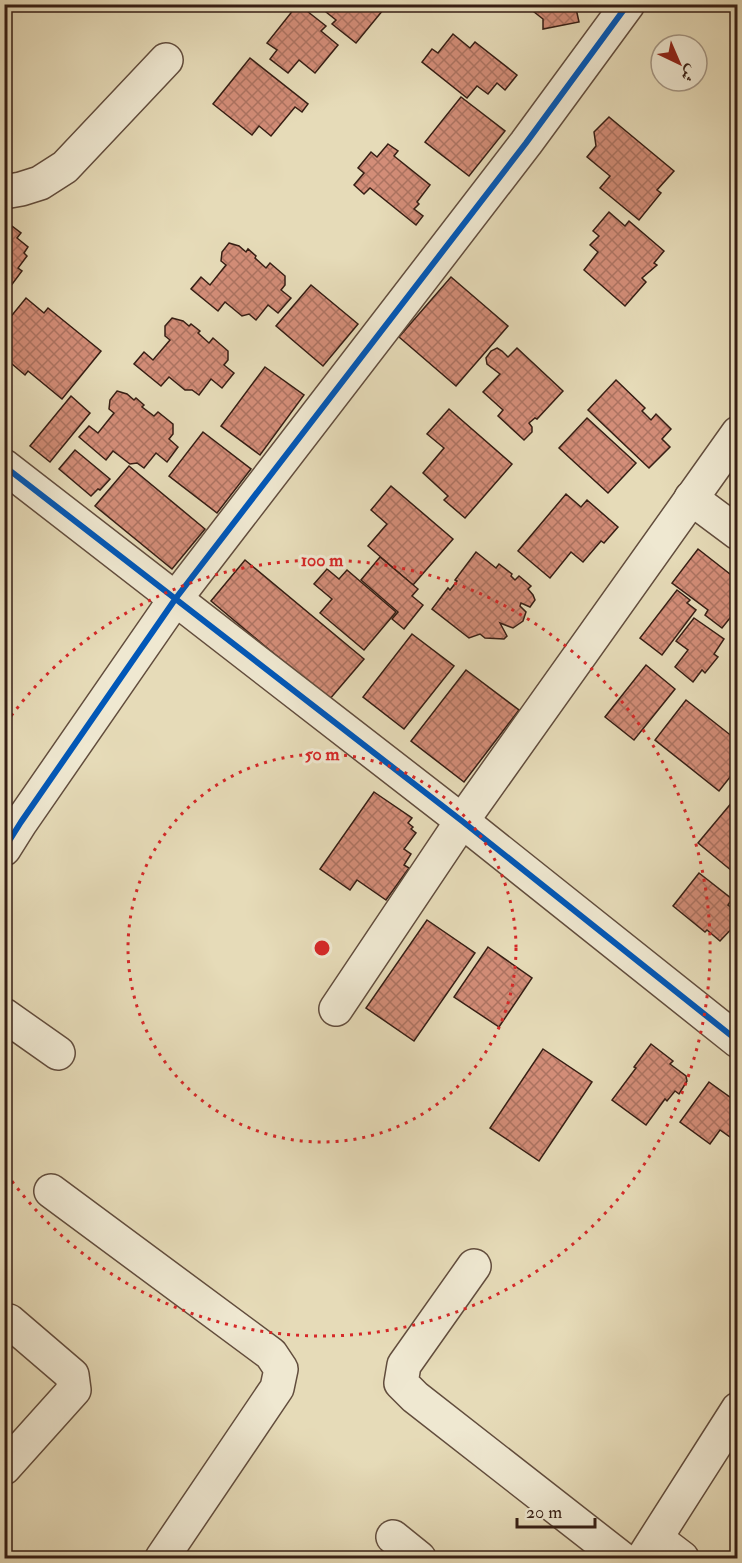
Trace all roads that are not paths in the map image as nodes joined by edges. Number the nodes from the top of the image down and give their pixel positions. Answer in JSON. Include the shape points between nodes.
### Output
{"nodes":[{"id":1,"x":628,"y":4,"type":"edge"},
{"id":2,"x":166,"y":60,"type":"dead end"},
{"id":3,"x":4,"y":192,"type":"edge"},
{"id":4,"x":738,"y":433,"type":"edge"},
{"id":5,"x":4,"y":466,"type":"edge"},
{"id":6,"x":691,"y":498,"type":"junction"},
{"id":7,"x":738,"y":533,"type":"edge"},
{"id":8,"x":176,"y":598,"type":"junction"},
{"id":9,"x":462,"y":821,"type":"junction"},
{"id":10,"x":4,"y":849,"type":"edge"},
{"id":11,"x":336,"y":1009,"type":"dead end"},
{"id":12,"x":4,"y":1015,"type":"edge"},
{"id":13,"x":738,"y":1041,"type":"edge"},
{"id":14,"x":58,"y":1053,"type":"dead end"},
{"id":15,"x":51,"y":1191,"type":"dead end"},
{"id":16,"x":474,"y":1266,"type":"dead end"},
{"id":17,"x":9,"y":1321,"type":"dead end"},
{"id":18,"x":738,"y":1409,"type":"edge"},
{"id":19,"x":4,"y":1468,"type":"edge"},
{"id":20,"x":393,"y":1537,"type":"dead end"},
{"id":21,"x":650,"y":1549,"type":"edge"},
{"id":22,"x":162,"y":1558,"type":"edge"},
{"id":23,"x":419,"y":1558,"type":"edge"},
{"id":24,"x":621,"y":1558,"type":"edge"},
{"id":25,"x":682,"y":1558,"type":"edge"}],
"edges":[{"from":1,"to":8,"type":"street","via":[[526,143]]},
{"from":2,"to":3,"type":"street","via":[[65,168],[40,183]]},
{"from":4,"to":6,"type":"street"},
{"from":5,"to":8,"type":"street"},
{"from":6,"to":7,"type":"street"},
{"from":6,"to":9,"type":"street"},
{"from":8,"to":9,"type":"street"},
{"from":8,"to":10,"type":"street"},
{"from":9,"to":11,"type":"street"},
{"from":9,"to":13,"type":"street"},
{"from":12,"to":14,"type":"street"},
{"from":15,"to":22,"type":"street","via":[[271,1353],[281,1369],[277,1388]]},
{"from":16,"to":24,"type":"street","via":[[404,1365],[401,1383]]},
{"from":17,"to":19,"type":"street","via":[[72,1375],[74,1390]]},
{"from":18,"to":21,"type":"street"},
{"from":20,"to":23,"type":"street"},
{"from":21,"to":25,"type":"street"}]}
